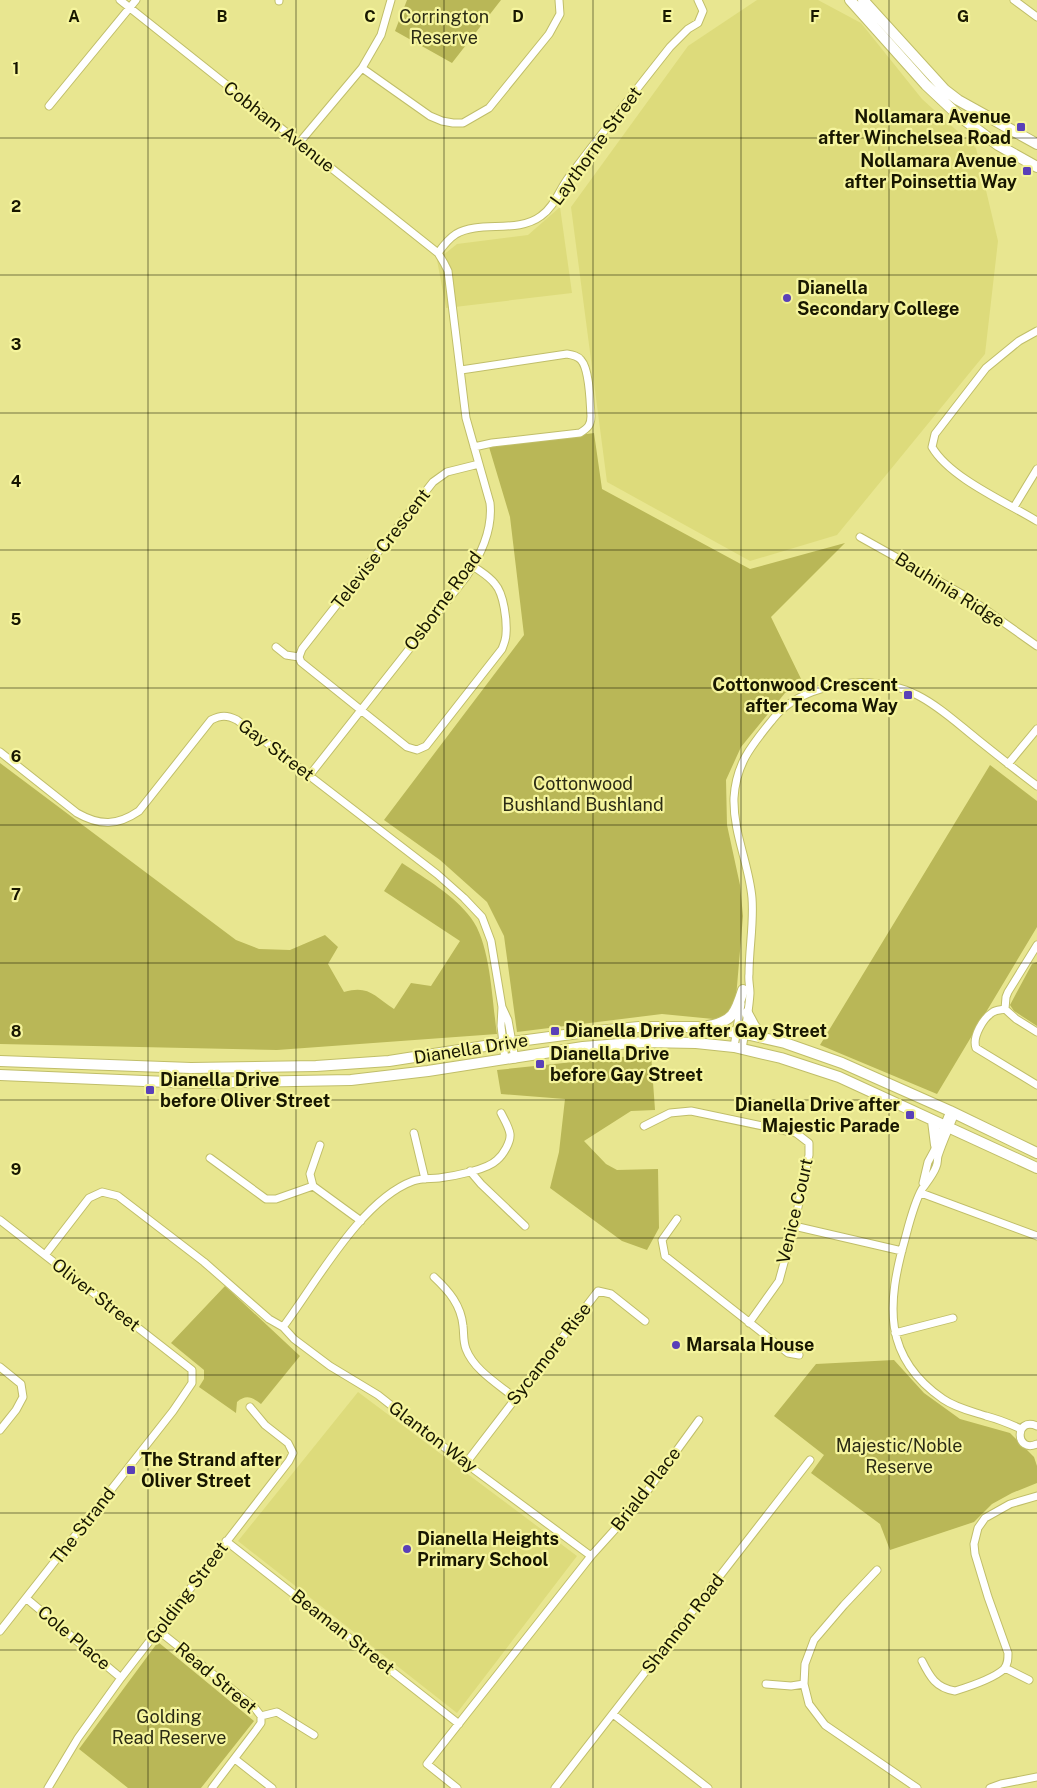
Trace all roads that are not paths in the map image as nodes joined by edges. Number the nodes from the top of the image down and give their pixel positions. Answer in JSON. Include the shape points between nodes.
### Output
{"nodes":[{"id":1,"x":120,"y":0,"type":"edge"},
{"id":2,"x":136,"y":0,"type":"edge"},
{"id":3,"x":391,"y":0,"type":"edge"},
{"id":4,"x":559,"y":0,"type":"edge"},
{"id":5,"x":698,"y":0,"type":"edge"},
{"id":6,"x":850,"y":0,"type":"edge"},
{"id":7,"x":864,"y":0,"type":"edge"},
{"id":8,"x":1014,"y":0,"type":"edge"},
{"id":9,"x":129,"y":8,"type":"junction"},
{"id":10,"x":1037,"y":17,"type":"edge"},
{"id":11,"x":362,"y":68,"type":"junction"},
{"id":12,"x":49,"y":106,"type":"dead end"},
{"id":13,"x":984,"y":115,"type":"junction"},
{"id":14,"x":300,"y":143,"type":"junction"},
{"id":15,"x":1037,"y":144,"type":"edge"},
{"id":16,"x":1005,"y":150,"type":"junction"},
{"id":17,"x":1037,"y":167,"type":"edge"},
{"id":18,"x":438,"y":253,"type":"junction"},
{"id":19,"x":1037,"y":331,"type":"edge"},
{"id":20,"x":460,"y":370,"type":"junction"},
{"id":21,"x":474,"y":447,"type":"junction"},
{"id":22,"x":479,"y":464,"type":"junction"},
{"id":23,"x":1037,"y":469,"type":"edge"},
{"id":24,"x":1014,"y":507,"type":"junction"},
{"id":25,"x":1037,"y":521,"type":"edge"},
{"id":26,"x":860,"y":537,"type":"dead end"},
{"id":27,"x":473,"y":566,"type":"junction"},
{"id":28,"x":1037,"y":646,"type":"edge"},
{"id":29,"x":276,"y":647,"type":"dead end"},
{"id":30,"x":299,"y":658,"type":"junction"},
{"id":31,"x":360,"y":711,"type":"junction"},
{"id":32,"x":1037,"y":729,"type":"edge"},
{"id":33,"x":0,"y":752,"type":"edge"},
{"id":34,"x":1008,"y":764,"type":"junction"},
{"id":35,"x":309,"y":776,"type":"junction"},
{"id":36,"x":1037,"y":786,"type":"edge"},
{"id":37,"x":1036,"y":950,"type":"edge"},
{"id":38,"x":748,"y":975,"type":"junction"},
{"id":39,"x":743,"y":990,"type":"junction"},
{"id":40,"x":1005,"y":1009,"type":"junction"},
{"id":41,"x":747,"y":1013,"type":"junction"},
{"id":42,"x":697,"y":1027,"type":"junction"},
{"id":43,"x":1037,"y":1032,"type":"edge"},
{"id":44,"x":740,"y":1034,"type":"junction"},
{"id":45,"x":764,"y":1038,"type":"junction"},
{"id":46,"x":508,"y":1043,"type":"junction"},
{"id":47,"x":738,"y":1048,"type":"junction"},
{"id":48,"x":510,"y":1059,"type":"junction"},
{"id":49,"x":0,"y":1061,"type":"edge"},
{"id":50,"x":0,"y":1076,"type":"edge"},
{"id":51,"x":1037,"y":1085,"type":"edge"},
{"id":52,"x":953,"y":1112,"type":"junction"},
{"id":53,"x":501,"y":1113,"type":"dead end"},
{"id":54,"x":933,"y":1121,"type":"junction"},
{"id":55,"x":644,"y":1126,"type":"dead end"},
{"id":56,"x":946,"y":1128,"type":"junction"},
{"id":57,"x":414,"y":1133,"type":"dead end"},
{"id":58,"x":320,"y":1145,"type":"dead end"},
{"id":59,"x":936,"y":1145,"type":"junction"},
{"id":60,"x":1037,"y":1153,"type":"edge"},
{"id":61,"x":210,"y":1158,"type":"dead end"},
{"id":62,"x":1037,"y":1168,"type":"edge"},
{"id":63,"x":470,"y":1171,"type":"junction"},
{"id":64,"x":425,"y":1179,"type":"junction"},
{"id":65,"x":312,"y":1186,"type":"junction"},
{"id":66,"x":922,"y":1190,"type":"junction"},
{"id":67,"x":677,"y":1219,"type":"dead end"},
{"id":68,"x":0,"y":1220,"type":"edge"},
{"id":69,"x":361,"y":1221,"type":"junction"},
{"id":70,"x":525,"y":1226,"type":"dead end"},
{"id":71,"x":794,"y":1226,"type":"junction"},
{"id":72,"x":1037,"y":1236,"type":"edge"},
{"id":73,"x":902,"y":1251,"type":"junction"},
{"id":74,"x":45,"y":1255,"type":"junction"},
{"id":75,"x":434,"y":1277,"type":"dead end"},
{"id":76,"x":953,"y":1318,"type":"dead end"},
{"id":77,"x":645,"y":1321,"type":"dead end"},
{"id":78,"x":749,"y":1322,"type":"junction"},
{"id":79,"x":283,"y":1327,"type":"junction"},
{"id":80,"x":896,"y":1333,"type":"junction"},
{"id":81,"x":800,"y":1355,"type":"dead end"},
{"id":82,"x":0,"y":1366,"type":"edge"},
{"id":83,"x":192,"y":1370,"type":"joint"},
{"id":84,"x":515,"y":1398,"type":"junction"},
{"id":85,"x":250,"y":1407,"type":"dead end"},
{"id":86,"x":699,"y":1420,"type":"dead end"},
{"id":87,"x":1036,"y":1424,"type":"edge"},
{"id":88,"x":1021,"y":1429,"type":"junction"},
{"id":89,"x":0,"y":1430,"type":"edge"},
{"id":90,"x":1037,"y":1444,"type":"edge"},
{"id":91,"x":810,"y":1460,"type":"dead end"},
{"id":92,"x":466,"y":1463,"type":"junction"},
{"id":93,"x":1037,"y":1496,"type":"edge"},
{"id":94,"x":226,"y":1541,"type":"junction"},
{"id":95,"x":591,"y":1556,"type":"junction"},
{"id":96,"x":877,"y":1570,"type":"dead end"},
{"id":97,"x":26,"y":1598,"type":"junction"},
{"id":98,"x":0,"y":1631,"type":"edge"},
{"id":99,"x":159,"y":1631,"type":"junction"},
{"id":100,"x":922,"y":1661,"type":"dead end"},
{"id":101,"x":1005,"y":1668,"type":"junction"},
{"id":102,"x":121,"y":1678,"type":"junction"},
{"id":103,"x":1029,"y":1680,"type":"dead end"},
{"id":104,"x":766,"y":1684,"type":"dead end"},
{"id":105,"x":804,"y":1684,"type":"junction"},
{"id":106,"x":613,"y":1714,"type":"junction"},
{"id":107,"x":261,"y":1716,"type":"junction"},
{"id":108,"x":459,"y":1724,"type":"junction"},
{"id":109,"x":314,"y":1735,"type":"dead end"},
{"id":110,"x":235,"y":1759,"type":"junction"},
{"id":111,"x":1037,"y":1777,"type":"edge"},
{"id":112,"x":48,"y":1788,"type":"edge"},
{"id":113,"x":212,"y":1788,"type":"edge"},
{"id":114,"x":272,"y":1788,"type":"edge"},
{"id":115,"x":457,"y":1788,"type":"edge"},
{"id":116,"x":555,"y":1788,"type":"edge"},
{"id":117,"x":708,"y":1788,"type":"edge"},
{"id":118,"x":917,"y":1788,"type":"edge"},
{"id":119,"x":990,"y":1788,"type":"edge"}],
"edges":[{"from":1,"to":9,"type":"street","name":"Cobham Avenue"},
{"from":2,"to":9,"type":"street"},
{"from":3,"to":11,"type":"street","via":[[381,35]]},
{"from":4,"to":11,"type":"street","via":[[560,14],[549,34],[489,108],[463,123],[430,116]]},
{"from":5,"to":18,"type":"street","name":"Laythorne Street","via":[[703,11],[698,23],[670,47],[568,179],[549,210],[524,224],[458,233]]},
{"from":6,"to":16,"type":"main road","via":[[940,99]]},
{"from":7,"to":13,"type":"main road","via":[[945,90]]},
{"from":8,"to":10,"type":"street"},
{"from":9,"to":12,"type":"street"},
{"from":9,"to":14,"type":"street","name":"Cobham Avenue"},
{"from":11,"to":14,"type":"street"},
{"from":13,"to":15,"type":"main road"},
{"from":13,"to":16,"type":"main road","via":[[980,126]]},
{"from":14,"to":18,"type":"street","name":"Cobham Avenue"},
{"from":16,"to":17,"type":"main road"},
{"from":18,"to":20,"type":"street","name":"Osborne Road","via":[[450,281]]},
{"from":19,"to":24,"type":"street","via":[[986,368],[935,434],[932,447],[938,458],[963,477]]},
{"from":20,"to":21,"type":"street","name":"Osborne Road","via":[[466,418]]},
{"from":20,"to":21,"type":"street","via":[[567,354],[583,362],[586,372],[591,416],[588,428],[580,433]]},
{"from":21,"to":22,"type":"street","name":"Osborne Road"},
{"from":22,"to":27,"type":"street","name":"Osborne Road","via":[[491,513],[486,538]]},
{"from":22,"to":30,"type":"street","name":"Televise Crescent","via":[[447,472],[434,482]]},
{"from":23,"to":24,"type":"street"},
{"from":24,"to":25,"type":"street"},
{"from":26,"to":28,"type":"street","name":"Bauhinia Ridge","via":[[969,598]]},
{"from":27,"to":31,"type":"street","name":"Osborne Road"},
{"from":27,"to":31,"type":"street","via":[[500,590],[506,633],[502,649],[426,746],[417,750],[407,747]]},
{"from":29,"to":30,"type":"street","via":[[286,655]]},
{"from":30,"to":31,"type":"street","via":[[304,667]]},
{"from":31,"to":35,"type":"street","name":"Osborne Road"},
{"from":32,"to":34,"type":"street"},
{"from":33,"to":35,"type":"street","name":"Gay Street","via":[[77,813],[106,823],[123,820],[139,811],[211,720],[219,716],[237,720]]},
{"from":34,"to":36,"type":"street"},
{"from":34,"to":38,"type":"street","via":[[944,712],[916,694],[889,685],[834,684],[810,692],[777,714],[741,763],[734,798],[734,817],[752,897]]},
{"from":35,"to":46,"type":"street","name":"Gay Street","via":[[436,874],[482,917],[491,941],[502,1007],[501,1026]]},
{"from":37,"to":40,"type":"street","via":[[1008,992]]},
{"from":38,"to":39,"type":"street"},
{"from":38,"to":41,"type":"street"},
{"from":39,"to":42,"type":"main road","via":[[736,1012],[730,1018]]},
{"from":39,"to":44,"type":"street"},
{"from":40,"to":43,"type":"street"},
{"from":40,"to":51,"type":"street","via":[[991,1014],[986,1020],[975,1038],[976,1048]]},
{"from":41,"to":44,"type":"street"},
{"from":41,"to":45,"type":"main road"},
{"from":42,"to":44,"type":"main road","name":"Dianella Drive"},
{"from":42,"to":46,"type":"main road","name":"Dianella Drive","via":[[639,1027]]},
{"from":44,"to":45,"type":"main road","name":"Dianella Drive"},
{"from":44,"to":47,"type":"street"},
{"from":45,"to":52,"type":"main road","name":"Dianella Drive","via":[[842,1063]]},
{"from":46,"to":48,"type":"street","name":"Gay Street"},
{"from":46,"to":49,"type":"main road","name":"Dianella Drive","via":[[389,1061],[316,1066],[190,1068]]},
{"from":47,"to":48,"type":"main road","name":"Dianella Drive","via":[[644,1042],[584,1047]]},
{"from":47,"to":54,"type":"main road","name":"Dianella Drive","via":[[838,1077]]},
{"from":48,"to":50,"type":"main road","name":"Dianella Drive","via":[[342,1080],[192,1083]]},
{"from":52,"to":56,"type":"street"},
{"from":52,"to":60,"type":"main road","name":"Dianella Drive"},
{"from":53,"to":63,"type":"street","via":[[510,1134],[506,1149],[498,1160]]},
{"from":54,"to":56,"type":"main road","name":"Dianella Drive"},
{"from":54,"to":59,"type":"main road"},
{"from":55,"to":71,"type":"street","name":"Venice Court","via":[[670,1113],[691,1111],[796,1133],[809,1143],[809,1155]]},
{"from":56,"to":59,"type":"street"},
{"from":56,"to":62,"type":"main road","name":"Dianella Drive"},
{"from":56,"to":66,"type":"street","via":[[935,1170]]},
{"from":57,"to":64,"type":"street"},
{"from":58,"to":65,"type":"street","via":[[310,1174]]},
{"from":59,"to":66,"type":"street","via":[[926,1166]]},
{"from":61,"to":65,"type":"street","via":[[266,1199],[276,1199]]},
{"from":63,"to":64,"type":"street"},
{"from":63,"to":70,"type":"street"},
{"from":64,"to":69,"type":"street","via":[[413,1181],[382,1199]]},
{"from":65,"to":69,"type":"street"},
{"from":66,"to":72,"type":"street"},
{"from":66,"to":73,"type":"street"},
{"from":67,"to":78,"type":"street","via":[[662,1240],[665,1256]]},
{"from":68,"to":74,"type":"street","name":"Oliver Street"},
{"from":69,"to":79,"type":"street"},
{"from":71,"to":73,"type":"street"},
{"from":71,"to":78,"type":"street","name":"Venice Court","via":[[779,1281]]},
{"from":73,"to":80,"type":"street","via":[[893,1291],[892,1317]]},
{"from":74,"to":79,"type":"street","name":"Glanton Way","via":[[89,1198],[102,1192],[118,1196]]},
{"from":74,"to":83,"type":"street","name":"Oliver Street"},
{"from":75,"to":84,"type":"street","via":[[457,1303],[470,1358]]},
{"from":76,"to":80,"type":"street"},
{"from":77,"to":84,"type":"street","name":"Sycamore Rise","via":[[611,1294],[598,1291]]},
{"from":78,"to":81,"type":"street","via":[[788,1353]]},
{"from":79,"to":92,"type":"street","name":"Glanton Way","via":[[330,1366],[378,1395]]},
{"from":80,"to":88,"type":"street","via":[[906,1359],[929,1388],[962,1409]]},
{"from":82,"to":89,"type":"street","via":[[21,1384],[23,1397]]},
{"from":83,"to":97,"type":"street","name":"The Strand","via":[[192,1384],[173,1411]]},
{"from":84,"to":92,"type":"street","name":"Sycamore Rise"},
{"from":85,"to":94,"type":"street","name":"Golding Street","via":[[265,1425],[288,1443],[292,1453]]},
{"from":86,"to":95,"type":"street","name":"Briald Place","via":[[637,1505]]},
{"from":87,"to":88,"type":"street"},
{"from":88,"to":90,"type":"street","via":[[1023,1442],[1030,1446]]},
{"from":91,"to":106,"type":"street","name":"Shannon Road"},
{"from":92,"to":95,"type":"street","name":"Glanton Way"},
{"from":93,"to":101,"type":"street","via":[[1010,1504],[985,1518],[978,1528],[974,1544],[1008,1653]]},
{"from":94,"to":99,"type":"street","name":"Golding Street"},
{"from":94,"to":108,"type":"street","name":"Beaman Street"},
{"from":95,"to":108,"type":"street"},
{"from":96,"to":105,"type":"street","via":[[814,1640],[805,1664]]},
{"from":97,"to":98,"type":"street","name":"The Strand"},
{"from":97,"to":102,"type":"street","name":"Cole Place"},
{"from":99,"to":102,"type":"street","name":"Golding Street"},
{"from":99,"to":107,"type":"street","name":"Read Street"},
{"from":100,"to":101,"type":"street","via":[[937,1685],[955,1691]]},
{"from":101,"to":103,"type":"street"},
{"from":102,"to":112,"type":"street","name":"Golding Street","via":[[78,1738]]},
{"from":104,"to":105,"type":"street"},
{"from":105,"to":118,"type":"street","via":[[809,1704],[825,1725]]},
{"from":106,"to":116,"type":"street","name":"Shannon Road"},
{"from":106,"to":117,"type":"street"},
{"from":107,"to":109,"type":"street","via":[[277,1712]]},
{"from":107,"to":110,"type":"street","name":"Read Street","via":[[261,1723]]},
{"from":108,"to":115,"type":"street","via":[[427,1764]]},
{"from":110,"to":113,"type":"street","name":"Read Street"},
{"from":110,"to":114,"type":"street"},
{"from":111,"to":119,"type":"street"}]}
